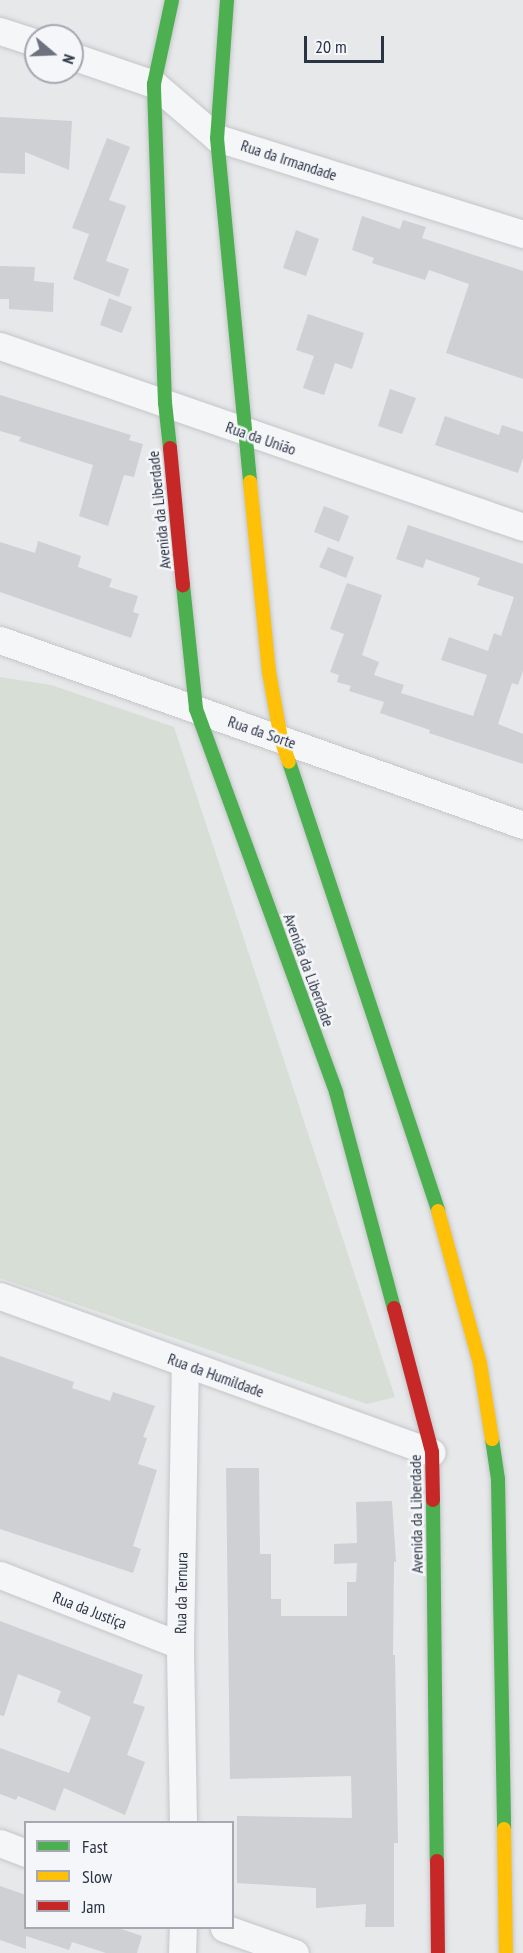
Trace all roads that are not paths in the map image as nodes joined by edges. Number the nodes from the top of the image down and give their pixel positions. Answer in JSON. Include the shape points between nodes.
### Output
{"nodes":[{"id":1,"x":172,"y":0,"type":"edge"},
{"id":2,"x":227,"y":0,"type":"edge"},
{"id":3,"x":0,"y":31,"type":"edge"},
{"id":4,"x":24,"y":39,"type":"edge"},
{"id":5,"x":84,"y":60,"type":"edge"},
{"id":6,"x":154,"y":84,"type":"junction"},
{"id":7,"x":218,"y":138,"type":"junction"},
{"id":8,"x":523,"y":234,"type":"edge"},
{"id":9,"x":0,"y":346,"type":"edge"},
{"id":10,"x":165,"y":403,"type":"junction"},
{"id":11,"x":248,"y":433,"type":"junction"},
{"id":12,"x":523,"y":527,"type":"edge"},
{"id":13,"x":0,"y":640,"type":"edge"},
{"id":14,"x":196,"y":709,"type":"junction"},
{"id":15,"x":281,"y":739,"type":"junction"},
{"id":16,"x":523,"y":825,"type":"edge"},
{"id":17,"x":0,"y":1296,"type":"edge"},
{"id":18,"x":185,"y":1364,"type":"junction"},
{"id":19,"x":432,"y":1452,"type":"junction"},
{"id":20,"x":0,"y":1575,"type":"edge"},
{"id":21,"x":180,"y":1645,"type":"junction"},
{"id":22,"x":183,"y":1821,"type":"edge"},
{"id":23,"x":0,"y":1843,"type":"edge"},
{"id":24,"x":24,"y":1852,"type":"edge"},
{"id":25,"x":183,"y":1929,"type":"edge"},
{"id":26,"x":227,"y":1929,"type":"edge"},
{"id":27,"x":182,"y":1953,"type":"edge"},
{"id":28,"x":295,"y":1953,"type":"edge"},
{"id":29,"x":438,"y":1953,"type":"edge"},
{"id":30,"x":506,"y":1953,"type":"edge"}],
"edges":[{"from":1,"to":6,"type":"street","name":"Avenida da Liberdade"},
{"from":2,"to":7,"type":"street"},
{"from":3,"to":4,"type":"street"},
{"from":5,"to":6,"type":"street","name":"Rua da Irmandade"},
{"from":6,"to":7,"type":"street","name":"Rua da Irmandade"},
{"from":6,"to":10,"type":"street","name":"Avenida da Liberdade"},
{"from":7,"to":8,"type":"street","name":"Rua da Irmandade"},
{"from":7,"to":11,"type":"street"},
{"from":9,"to":10,"type":"street","name":"Rua da União"},
{"from":10,"to":11,"type":"street","name":"Rua da União"},
{"from":10,"to":14,"type":"street","name":"Avenida da Liberdade"},
{"from":11,"to":12,"type":"street","name":"Rua da União"},
{"from":11,"to":15,"type":"street","via":[[269,672]]},
{"from":13,"to":14,"type":"street","name":"Rua da Sorte"},
{"from":14,"to":15,"type":"street","name":"Rua da Sorte"},
{"from":14,"to":19,"type":"street","name":"Avenida da Liberdade","via":[[336,1092]]},
{"from":15,"to":16,"type":"street","name":"Rua da Sorte"},
{"from":15,"to":30,"type":"street","via":[[429,1179],[480,1364],[498,1479]]},
{"from":17,"to":18,"type":"street","name":"Rua da Humildade"},
{"from":18,"to":19,"type":"street","name":"Rua da Humildade"},
{"from":18,"to":21,"type":"street","name":"Rua da Ternura"},
{"from":19,"to":29,"type":"street","name":"Avenida da Liberdade"},
{"from":20,"to":21,"type":"street","name":"Rua da Justiça"},
{"from":21,"to":22,"type":"street","name":"Rua da Ternura"},
{"from":23,"to":24,"type":"street"},
{"from":25,"to":27,"type":"street"},
{"from":26,"to":28,"type":"street"}]}
